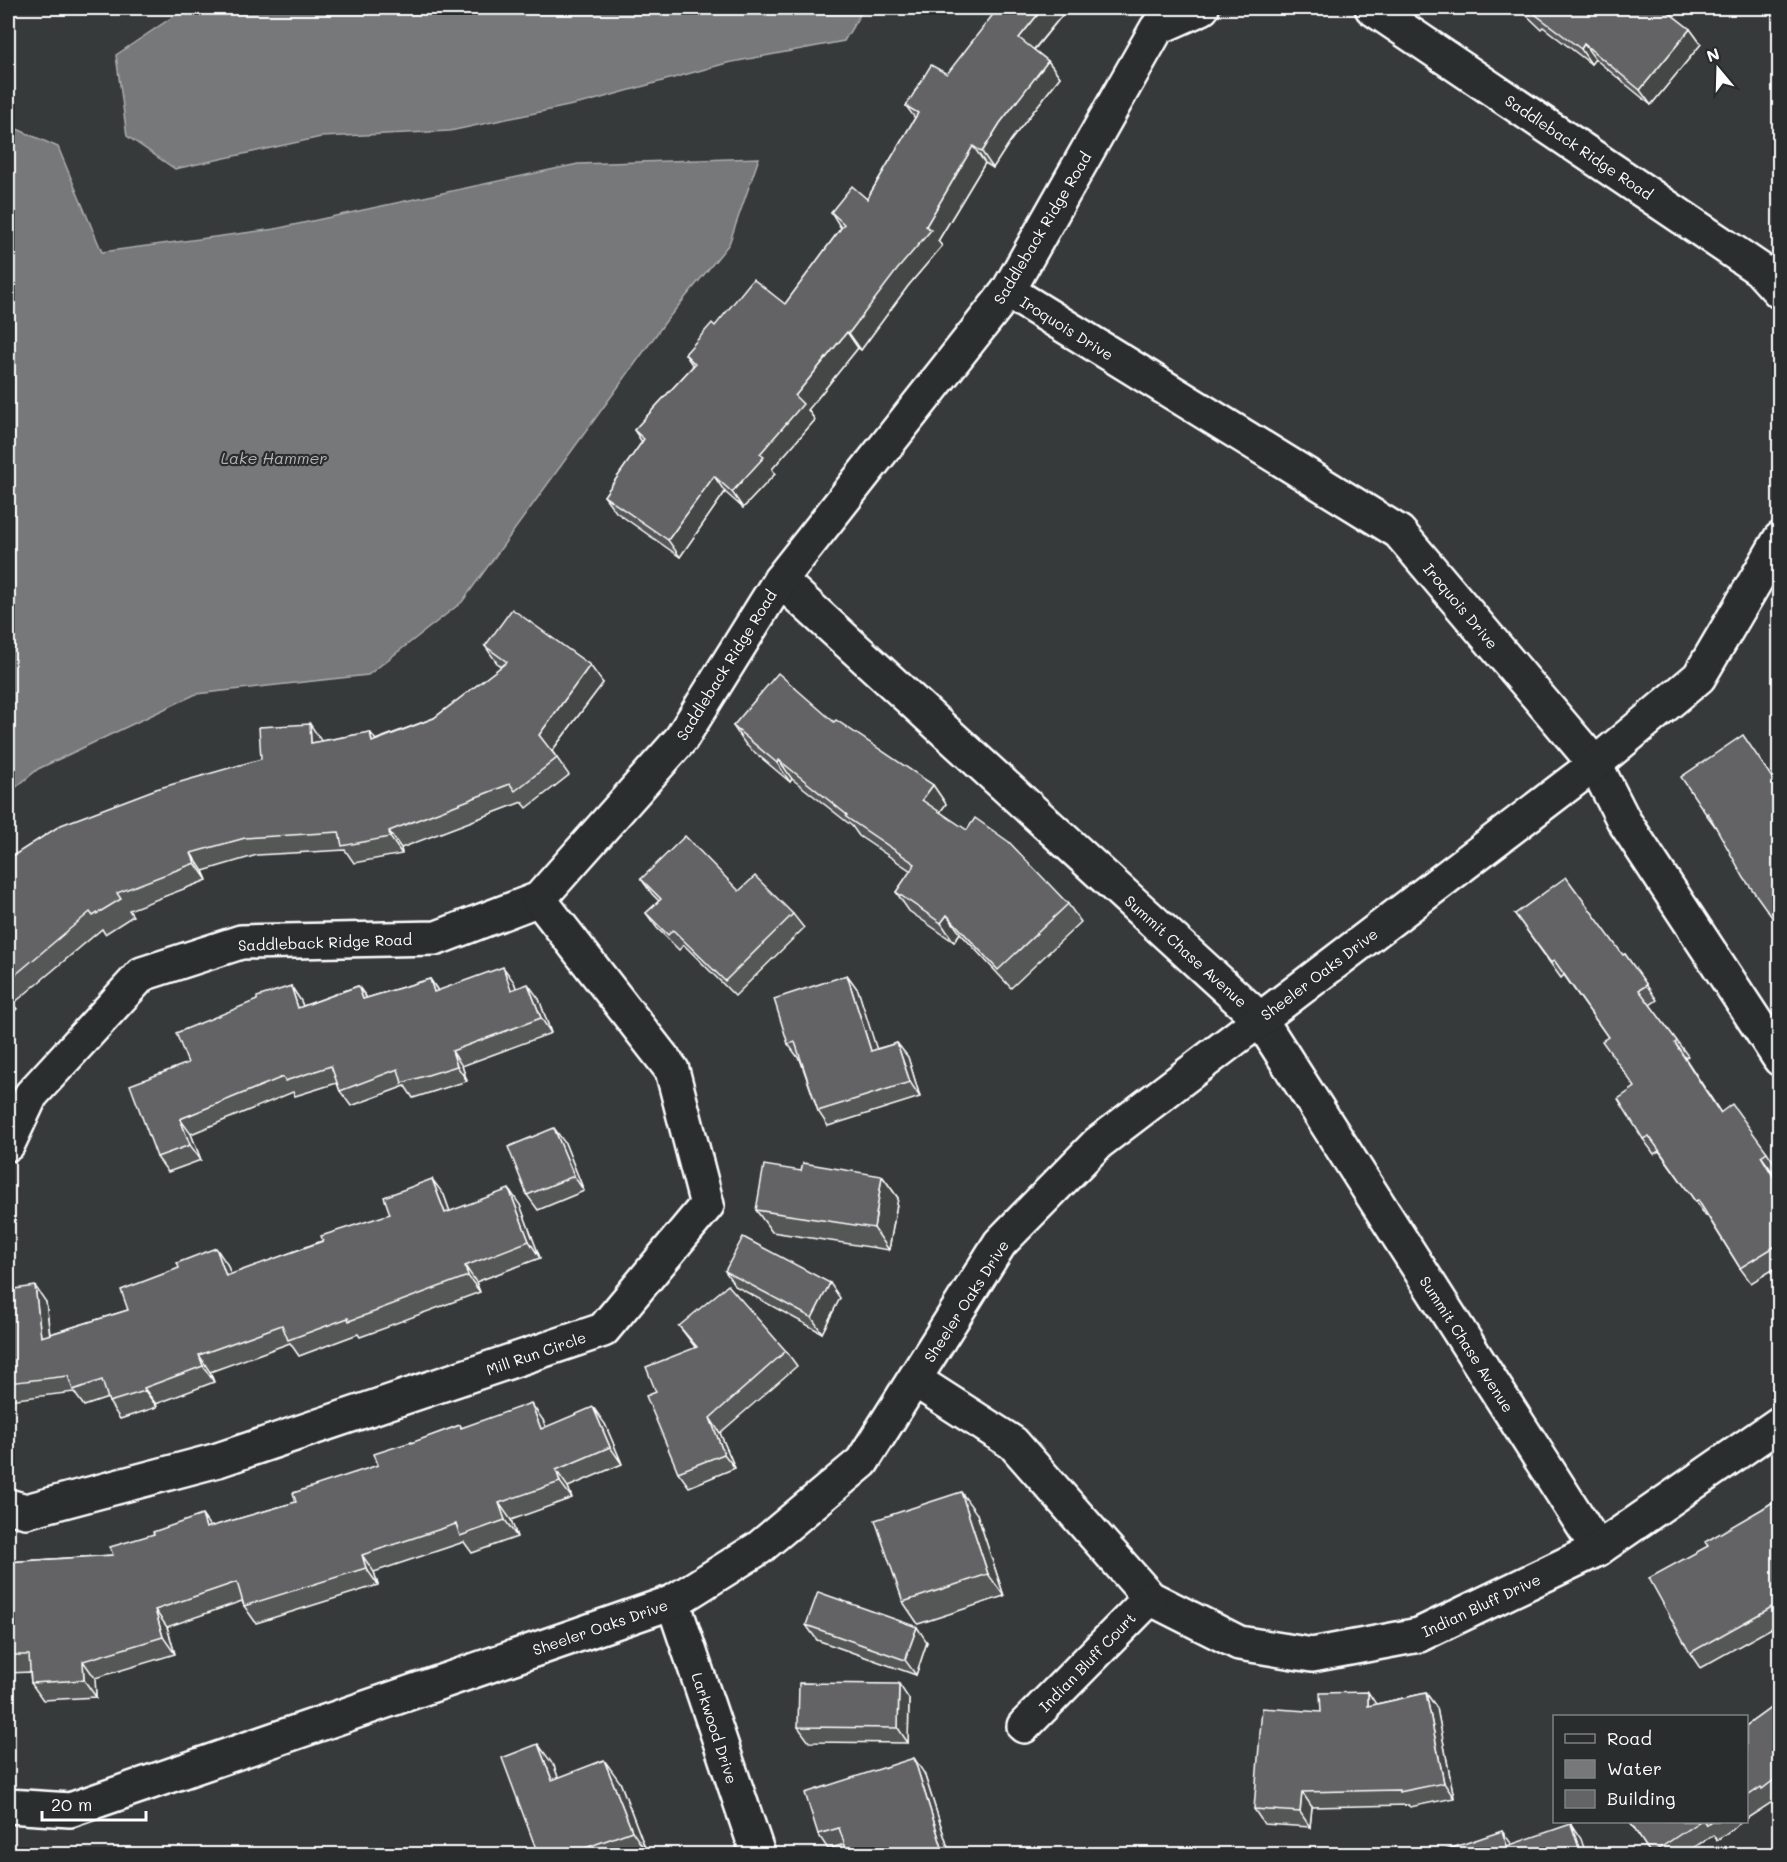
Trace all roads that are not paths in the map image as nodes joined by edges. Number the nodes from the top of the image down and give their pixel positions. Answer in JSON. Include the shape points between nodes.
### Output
{"nodes":[{"id":1,"x":1202,"y":8,"type":"edge"},
{"id":2,"x":1372,"y":8,"type":"edge"},
{"id":3,"x":1008,"y":291,"type":"junction"},
{"id":4,"x":1779,"y":292,"type":"edge"},
{"id":5,"x":1779,"y":539,"type":"edge"},
{"id":6,"x":780,"y":580,"type":"junction"},
{"id":7,"x":1595,"y":764,"type":"junction"},
{"id":8,"x":538,"y":899,"type":"junction"},
{"id":9,"x":1260,"y":1019,"type":"junction"},
{"id":10,"x":1779,"y":1059,"type":"edge"},
{"id":11,"x":8,"y":1144,"type":"edge"},
{"id":12,"x":915,"y":1380,"type":"junction"},
{"id":13,"x":1779,"y":1423,"type":"edge"},
{"id":14,"x":8,"y":1506,"type":"edge"},
{"id":15,"x":1598,"y":1549,"type":"junction"},
{"id":16,"x":1150,"y":1598,"type":"junction"},
{"id":17,"x":673,"y":1602,"type":"junction"},
{"id":18,"x":1024,"y":1726,"type":"dead end"},
{"id":19,"x":8,"y":1806,"type":"edge"},
{"id":20,"x":758,"y":1854,"type":"edge"}],
"edges":[{"from":1,"to":3,"type":"street","name":"Saddleback Ridge Road","via":[[1157,28]]},
{"from":2,"to":4,"type":"street","name":"Saddleback Ridge Road","via":[[1759,269]]},
{"from":3,"to":6,"type":"street","name":"Saddleback Ridge Road"},
{"from":3,"to":7,"type":"street","name":"Iroquois Drive","via":[[1399,532]]},
{"from":5,"to":7,"type":"street","name":"Sheeler Oaks Drive","via":[[1699,677]]},
{"from":6,"to":8,"type":"street","name":"Saddleback Ridge Road","via":[[681,739]]},
{"from":6,"to":9,"type":"street","name":"Summit Chase Avenue"},
{"from":7,"to":9,"type":"street","name":"Sheeler Oaks Drive"},
{"from":7,"to":10,"type":"street","name":"Iroquois Drive","via":[[1624,821]]},
{"from":8,"to":11,"type":"street","name":"Saddleback Ridge Road","via":[[437,938],[241,942],[142,974],[31,1095]]},
{"from":8,"to":14,"type":"street","name":"Mill Run Circle","via":[[672,1070],[707,1205],[603,1330],[218,1460],[26,1511]]},
{"from":9,"to":12,"type":"street","name":"Sheeler Oaks Drive","via":[[1098,1143],[1000,1243]]},
{"from":9,"to":15,"type":"street","name":"Summit Chase Avenue"},
{"from":12,"to":16,"type":"street","name":"Indian Bluff Drive","via":[[1012,1443]]},
{"from":12,"to":17,"type":"street","name":"Sheeler Oaks Drive","via":[[862,1462],[759,1548]]},
{"from":13,"to":15,"type":"street","name":"Indian Bluff Drive"},
{"from":15,"to":16,"type":"street","name":"Indian Bluff Drive","via":[[1419,1635],[1312,1655],[1239,1643]]},
{"from":16,"to":18,"type":"street","name":"Indian Bluff Court"},
{"from":17,"to":19,"type":"street","name":"Sheeler Oaks Drive","via":[[70,1810]]},
{"from":17,"to":20,"type":"street","name":"Larkwood Drive"}]}
